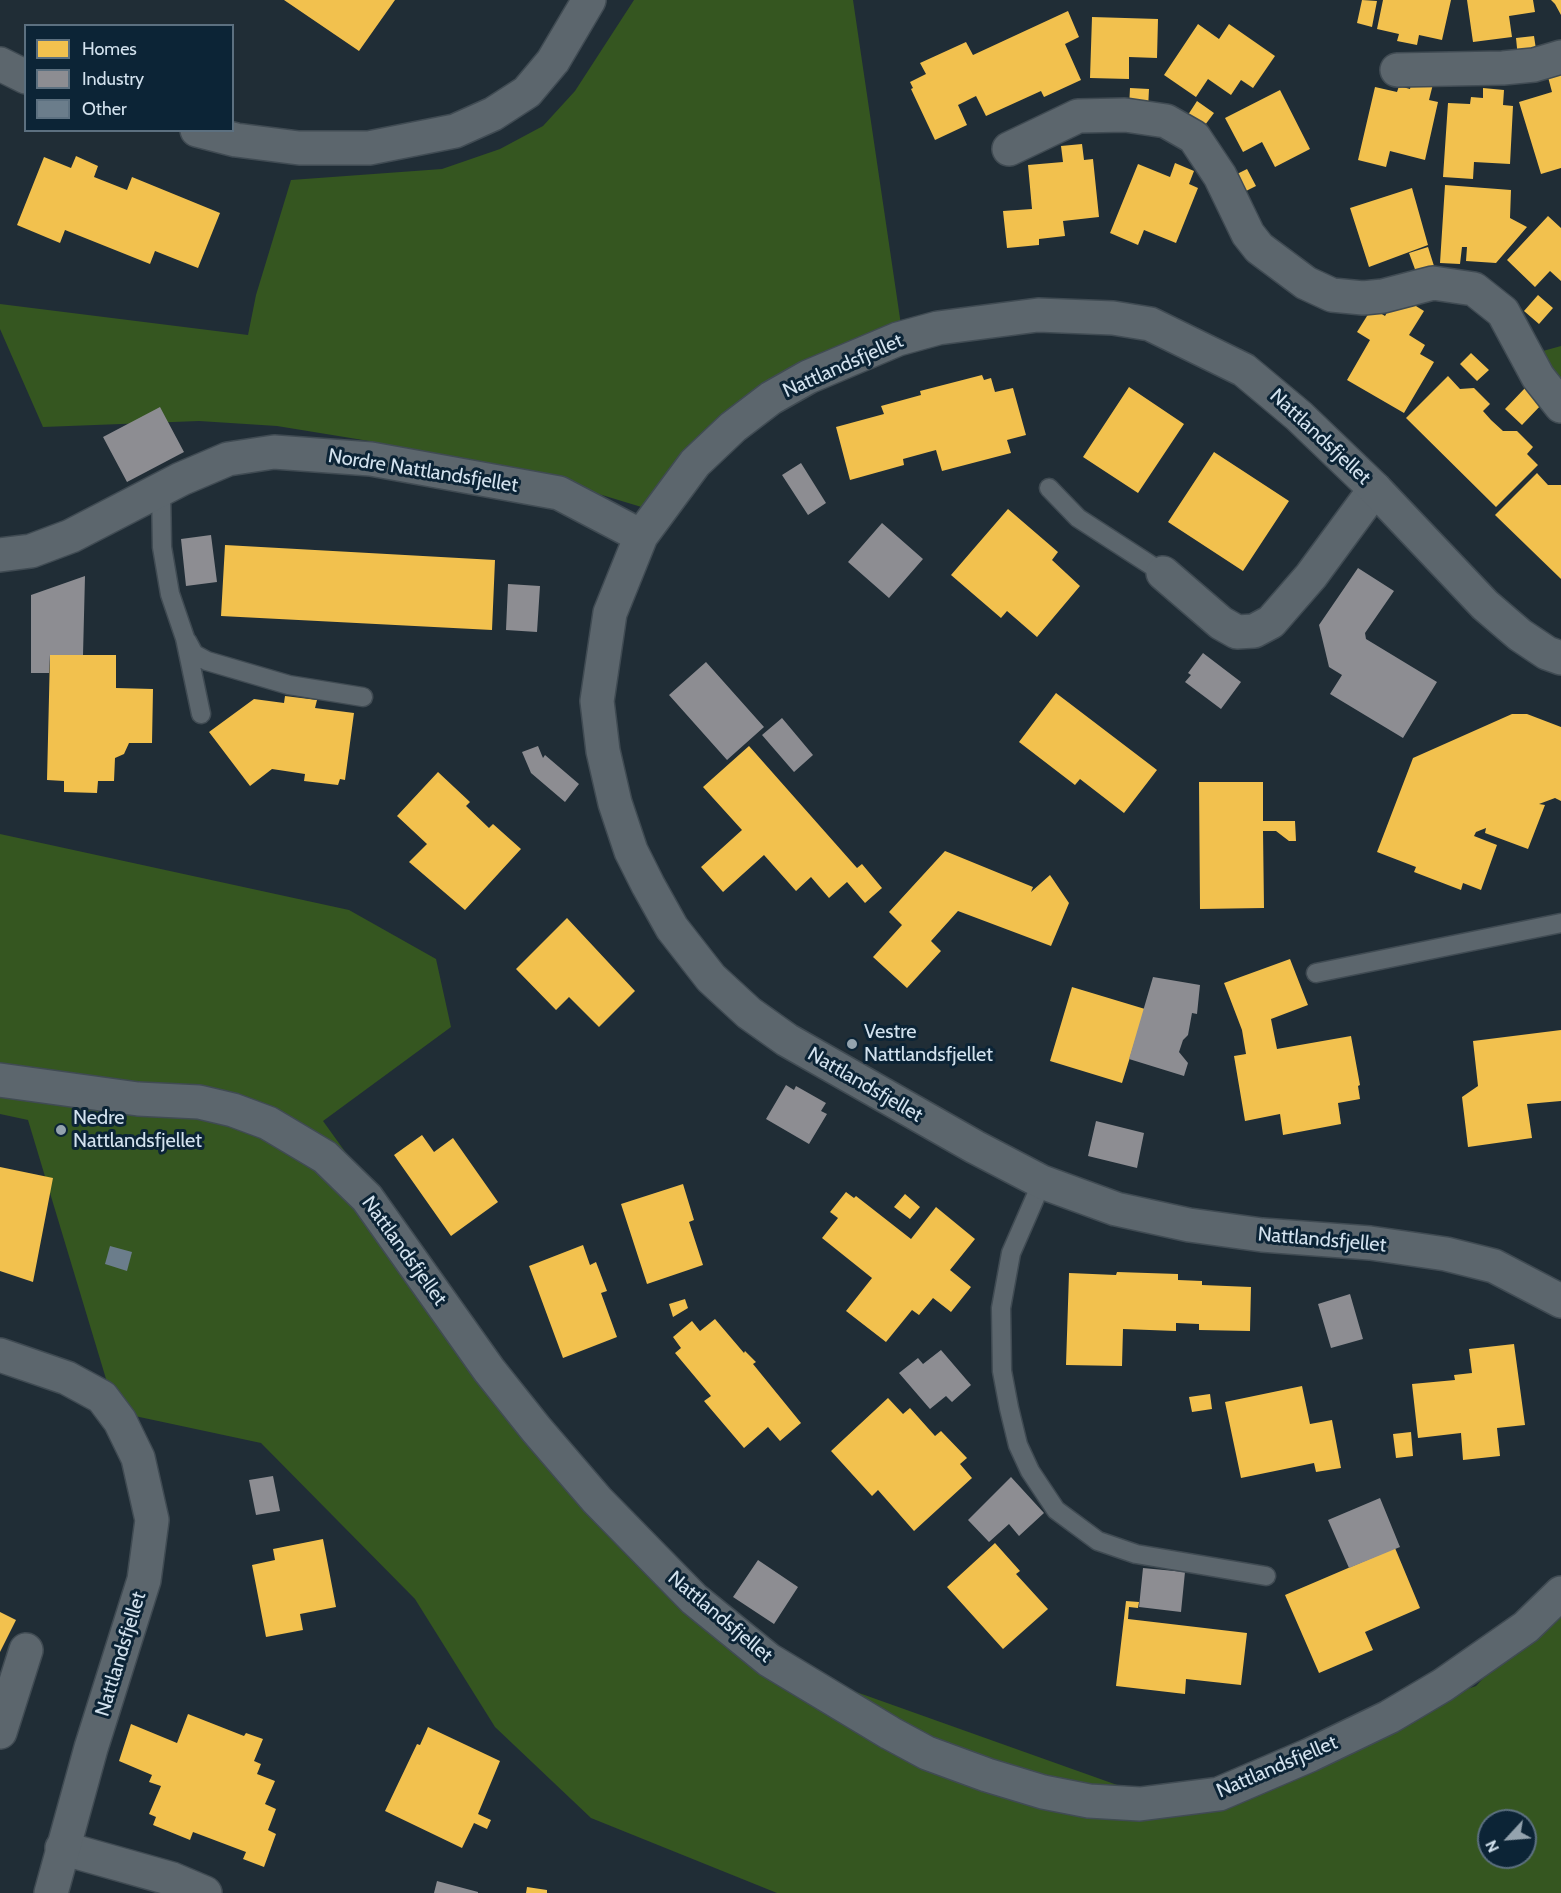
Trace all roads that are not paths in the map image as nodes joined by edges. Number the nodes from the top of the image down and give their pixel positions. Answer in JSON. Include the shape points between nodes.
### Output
{"nodes":[{"id":1,"x":589,"y":0,"type":"edge"},
{"id":2,"x":1561,"y":57,"type":"edge"},
{"id":3,"x":0,"y":64,"type":"edge"},
{"id":4,"x":1397,"y":70,"type":"dead end"},
{"id":5,"x":24,"y":76,"type":"edge"},
{"id":6,"x":204,"y":132,"type":"edge"},
{"id":7,"x":1009,"y":148,"type":"dead end"},
{"id":8,"x":1561,"y":406,"type":"edge"},
{"id":9,"x":1049,"y":488,"type":"dead end"},
{"id":10,"x":1375,"y":489,"type":"junction"},
{"id":11,"x":161,"y":490,"type":"junction"},
{"id":12,"x":640,"y":536,"type":"junction"},
{"id":13,"x":0,"y":555,"type":"edge"},
{"id":14,"x":1163,"y":573,"type":"joint"},
{"id":15,"x":185,"y":638,"type":"junction"},
{"id":16,"x":1561,"y":658,"type":"edge"},
{"id":17,"x":363,"y":698,"type":"dead end"},
{"id":18,"x":201,"y":714,"type":"dead end"},
{"id":19,"x":1561,"y":923,"type":"edge"},
{"id":20,"x":1316,"y":972,"type":"dead end"},
{"id":21,"x":0,"y":1080,"type":"edge"},
{"id":22,"x":1042,"y":1182,"type":"junction"},
{"id":23,"x":1561,"y":1301,"type":"edge"},
{"id":24,"x":0,"y":1355,"type":"edge"},
{"id":25,"x":1266,"y":1576,"type":"dead end"},
{"id":26,"x":1561,"y":1593,"type":"edge"},
{"id":27,"x":26,"y":1650,"type":"dead end"},
{"id":28,"x":0,"y":1732,"type":"edge"},
{"id":29,"x":62,"y":1848,"type":"junction"},
{"id":30,"x":51,"y":1893,"type":"edge"},
{"id":31,"x":205,"y":1893,"type":"edge"}],
"edges":[{"from":1,"to":6,"type":"street","via":[[553,61],[527,92],[493,114],[454,131],[369,148],[237,140]]},
{"from":2,"to":4,"type":"street","via":[[1503,68]]},
{"from":3,"to":5,"type":"street"},
{"from":7,"to":8,"type":"street","via":[[1078,116],[1125,115],[1166,121],[1194,137],[1220,176],[1258,248],[1306,283],[1332,294],[1363,298],[1383,297],[1434,283],[1474,289],[1503,312],[1538,377]]},
{"from":9,"to":14,"type":"lane","name":"Nattlandsfjellet","via":[[1078,518]]},
{"from":10,"to":12,"type":"street","name":"Nattlandsfjellet","via":[[1271,391],[1214,352],[1150,324],[1113,318],[1038,315],[938,328],[898,339],[808,377],[771,398],[725,434],[690,470]]},
{"from":10,"to":14,"type":"street","name":"Nattlandsfjellet","via":[[1311,576],[1271,622],[1254,631],[1237,633],[1221,623]]},
{"from":10,"to":16,"type":"street","name":"Nattlandsfjellet","via":[[1485,605],[1520,635]]},
{"from":11,"to":12,"type":"street","name":"Nordre Nattlandsfjellet","via":[[228,459],[274,452],[370,459],[559,493]]},
{"from":11,"to":13,"type":"street","name":"Nordre Nattlandsfjellet","via":[[71,536],[31,551]]},
{"from":11,"to":15,"type":"lane","via":[[162,547],[170,594]]},
{"from":12,"to":22,"type":"street","name":"Nattlandsfjellet","via":[[610,613],[597,701],[603,751],[625,832],[672,928],[711,978],[749,1013],[787,1040]]},
{"from":15,"to":17,"type":"lane","via":[[194,654],[207,661],[289,685]]},
{"from":15,"to":18,"type":"lane"},
{"from":19,"to":20,"type":"lane"},
{"from":21,"to":26,"type":"street","name":"Nattlandsfjellet","via":[[138,1099],[199,1102],[234,1110],[268,1123],[325,1157],[367,1198],[489,1370],[536,1429],[597,1500],[693,1599],[769,1660],[861,1716],[927,1753],[987,1775],[1089,1801],[1140,1804],[1219,1794],[1389,1717],[1526,1628]]},
{"from":22,"to":23,"type":"street","name":"Nattlandsfjellet","via":[[1116,1209],[1189,1225],[1446,1254],[1494,1266]]},
{"from":22,"to":25,"type":"lane","via":[[1011,1253],[1001,1308],[1002,1371],[1018,1445],[1030,1471],[1056,1510],[1098,1542],[1136,1554]]},
{"from":24,"to":29,"type":"street","name":"Nattlandsfjellet","via":[[67,1378],[102,1397],[120,1421],[138,1458],[152,1520],[144,1580]]},
{"from":27,"to":28,"type":"street"},
{"from":29,"to":30,"type":"street","name":"Nattlandsfjellet"},
{"from":29,"to":31,"type":"street","via":[[172,1879]]}]}
